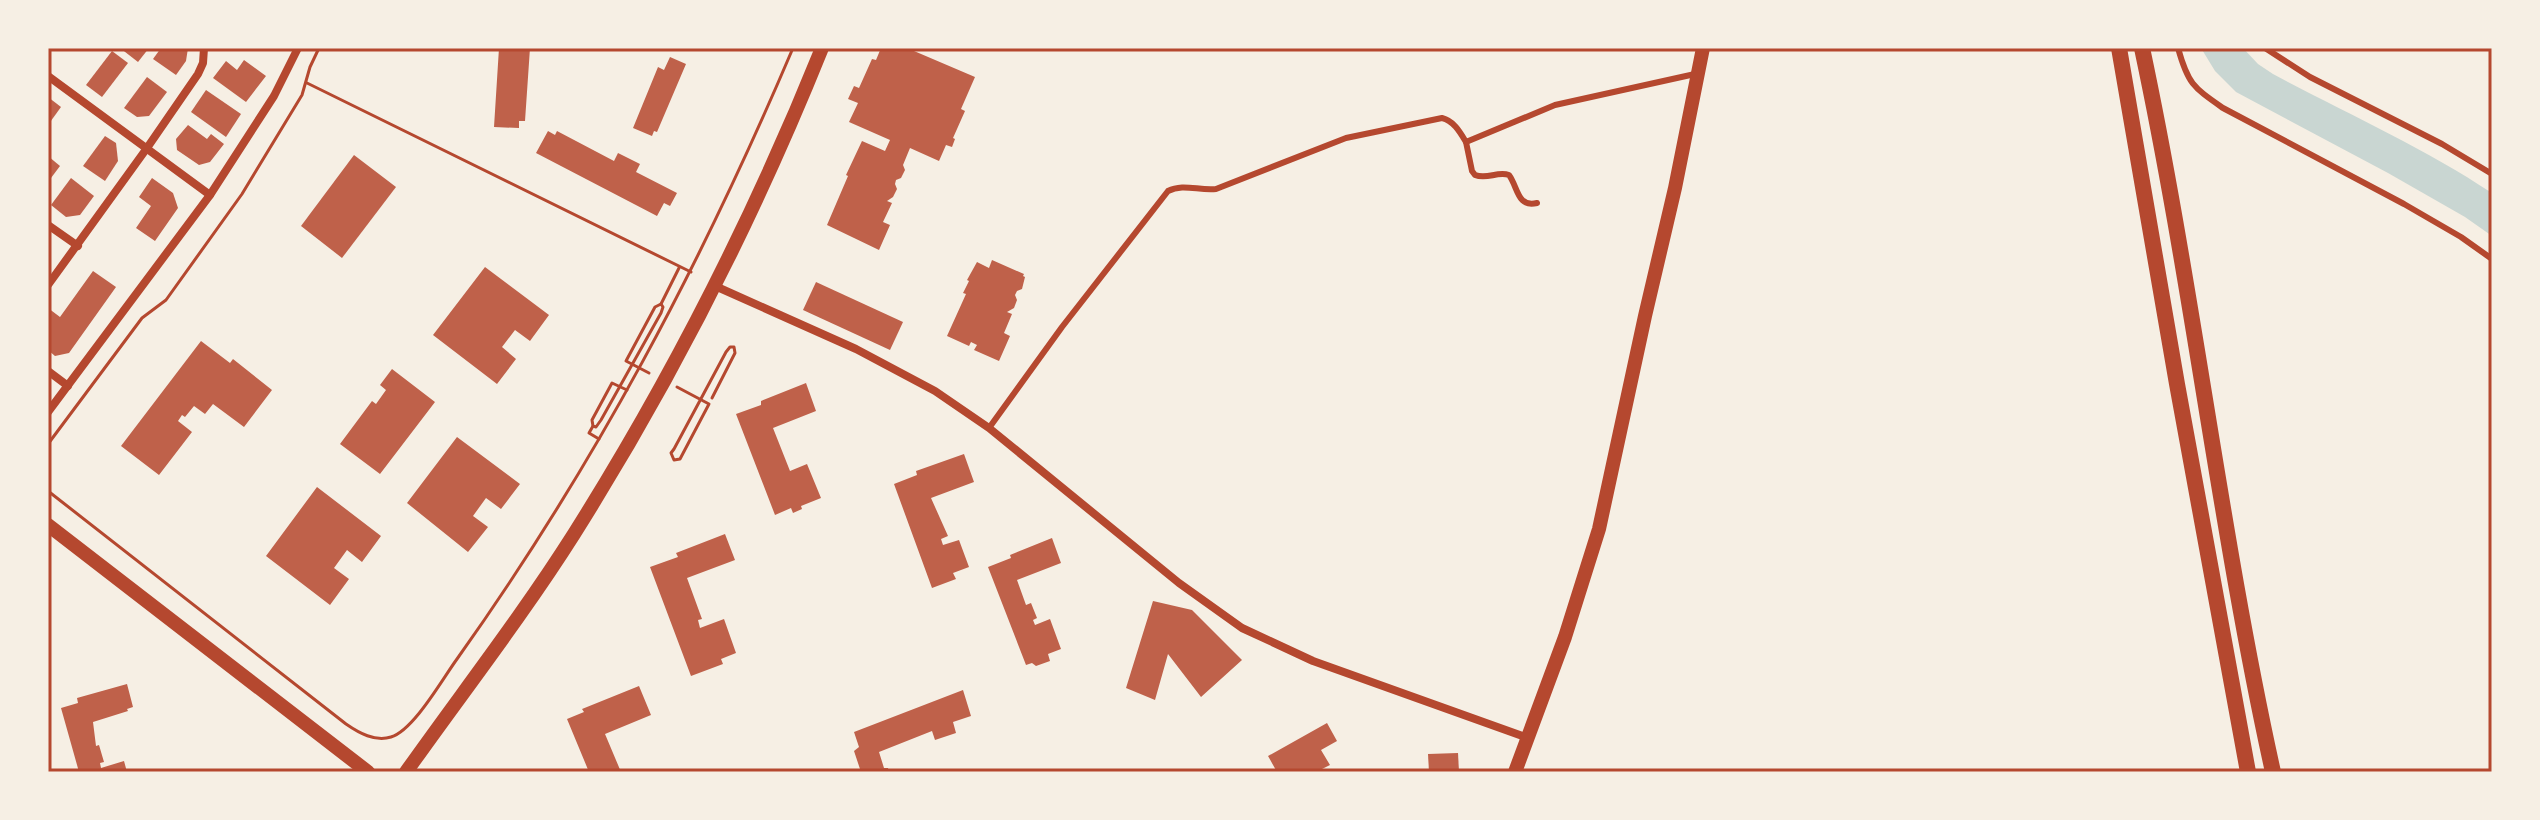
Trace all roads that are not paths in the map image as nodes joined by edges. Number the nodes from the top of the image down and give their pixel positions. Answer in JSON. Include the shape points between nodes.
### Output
{"nodes":[{"id":1,"x":204,"y":48,"type":"edge"},
{"id":2,"x":298,"y":48,"type":"edge"},
{"id":3,"x":822,"y":48,"type":"edge"},
{"id":4,"x":1703,"y":48,"type":"edge"},
{"id":5,"x":2119,"y":48,"type":"edge"},
{"id":6,"x":2142,"y":48,"type":"edge"},
{"id":7,"x":2178,"y":48,"type":"edge"},
{"id":8,"x":2265,"y":48,"type":"edge"},
{"id":9,"x":1698,"y":74,"type":"junction"},
{"id":10,"x":48,"y":76,"type":"edge"},
{"id":11,"x":1466,"y":142,"type":"junction"},
{"id":12,"x":147,"y":148,"type":"junction"},
{"id":13,"x":2492,"y":174,"type":"edge"},
{"id":14,"x":210,"y":195,"type":"junction"},
{"id":15,"x":1537,"y":203,"type":"dead end"},
{"id":16,"x":48,"y":225,"type":"edge"},
{"id":17,"x":78,"y":246,"type":"junction"},
{"id":18,"x":2492,"y":259,"type":"edge"},
{"id":19,"x":48,"y":285,"type":"edge"},
{"id":20,"x":715,"y":286,"type":"junction"},
{"id":21,"x":48,"y":371,"type":"edge"},
{"id":22,"x":68,"y":386,"type":"junction"},
{"id":23,"x":48,"y":412,"type":"edge"},
{"id":24,"x":989,"y":428,"type":"junction"},
{"id":25,"x":48,"y":525,"type":"edge"},
{"id":26,"x":1528,"y":738,"type":"junction"},
{"id":27,"x":368,"y":772,"type":"edge"},
{"id":28,"x":406,"y":772,"type":"edge"},
{"id":29,"x":1515,"y":772,"type":"edge"},
{"id":30,"x":2248,"y":772,"type":"edge"},
{"id":31,"x":2273,"y":772,"type":"edge"}],
"edges":[{"from":1,"to":12,"type":"street","via":[[198,74]]},
{"from":2,"to":14,"type":"street","via":[[274,96]]},
{"from":3,"to":20,"type":"street"},
{"from":4,"to":9,"type":"street"},
{"from":5,"to":30,"type":"main road"},
{"from":6,"to":31,"type":"main road"},
{"from":7,"to":18,"type":"lane","via":[[2186,77],[2223,108],[2404,204]]},
{"from":8,"to":13,"type":"lane"},
{"from":9,"to":11,"type":"lane","via":[[1555,105]]},
{"from":9,"to":26,"type":"street","via":[[1599,529]]},
{"from":10,"to":12,"type":"street"},
{"from":11,"to":15,"type":"lane","via":[[1475,175],[1509,175],[1522,201]]},
{"from":11,"to":24,"type":"lane","via":[[1449,120],[1433,120],[1346,138],[1216,189],[1176,186]]},
{"from":12,"to":14,"type":"street"},
{"from":12,"to":17,"type":"street"},
{"from":14,"to":22,"type":"street"},
{"from":16,"to":17,"type":"street"},
{"from":17,"to":19,"type":"street"},
{"from":20,"to":24,"type":"street","via":[[902,372]]},
{"from":20,"to":28,"type":"street","via":[[573,535]]},
{"from":21,"to":22,"type":"street"},
{"from":22,"to":23,"type":"street"},
{"from":24,"to":26,"type":"street","via":[[1242,628],[1313,661]]},
{"from":25,"to":27,"type":"street"},
{"from":26,"to":29,"type":"street"}]}
